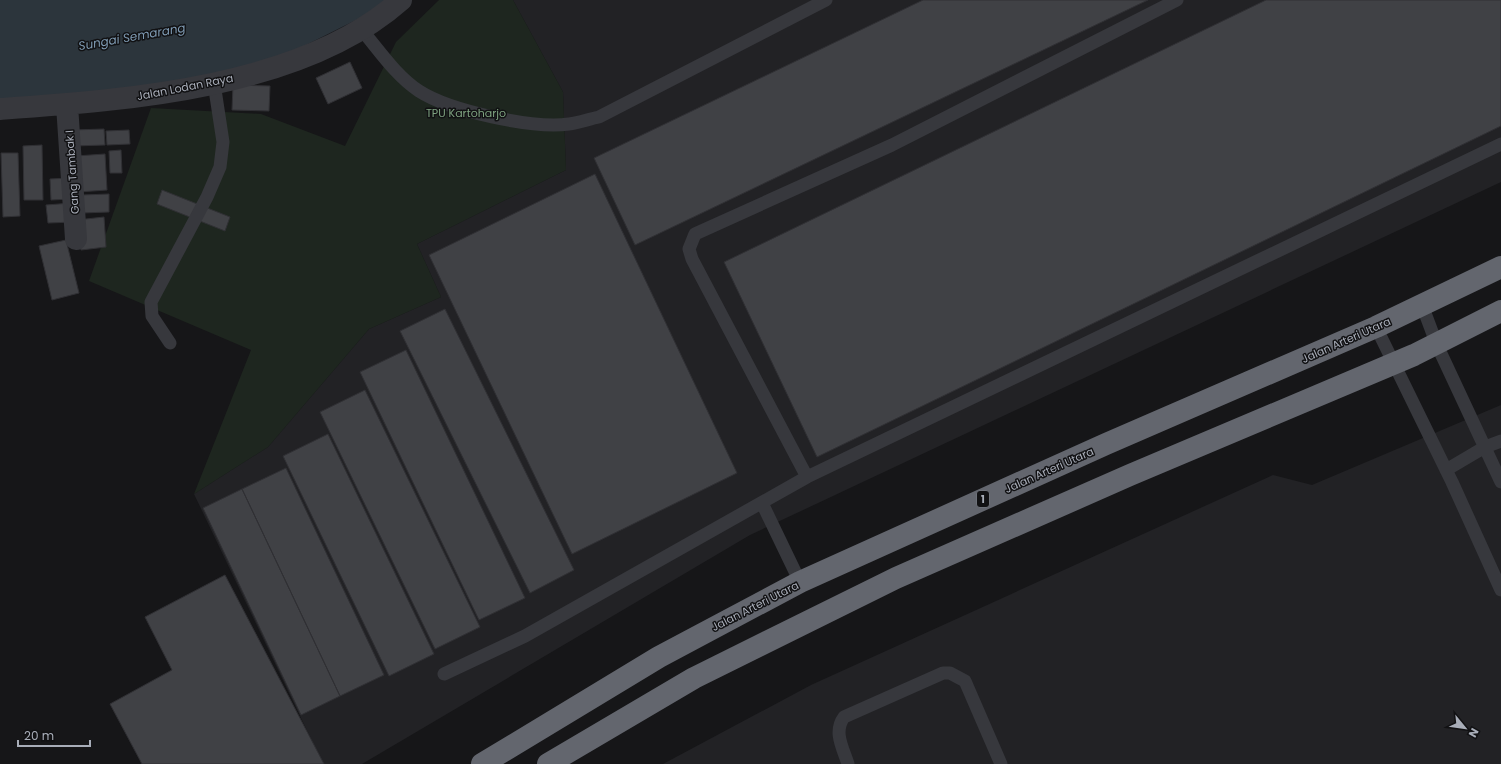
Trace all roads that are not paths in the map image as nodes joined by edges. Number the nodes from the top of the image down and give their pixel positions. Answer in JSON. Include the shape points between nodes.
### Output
{"nodes":[{"id":1,"x":401,"y":0,"type":"edge"},
{"id":2,"x":826,"y":0,"type":"edge"},
{"id":3,"x":1177,"y":0,"type":"edge"},
{"id":4,"x":361,"y":30,"type":"junction"},
{"id":5,"x":214,"y":83,"type":"junction"},
{"id":6,"x":67,"y":105,"type":"junction"},
{"id":7,"x":0,"y":109,"type":"edge"},
{"id":8,"x":1501,"y":144,"type":"edge"},
{"id":9,"x":76,"y":239,"type":"dead end"},
{"id":10,"x":1501,"y":267,"type":"edge"},
{"id":11,"x":1422,"y":305,"type":"junction"},
{"id":12,"x":1501,"y":311,"type":"edge"},
{"id":13,"x":1376,"y":327,"type":"junction"},
{"id":14,"x":170,"y":343,"type":"dead end"},
{"id":15,"x":1437,"y":345,"type":"junction"},
{"id":16,"x":1393,"y":364,"type":"junction"},
{"id":17,"x":1501,"y":441,"type":"edge"},
{"id":18,"x":1485,"y":447,"type":"junction"},
{"id":19,"x":1446,"y":470,"type":"junction"},
{"id":20,"x":808,"y":477,"type":"junction"},
{"id":21,"x":1501,"y":482,"type":"edge"},
{"id":22,"x":762,"y":503,"type":"junction"},
{"id":23,"x":796,"y":572,"type":"junction"},
{"id":24,"x":1501,"y":590,"type":"edge"},
{"id":25,"x":444,"y":674,"type":"dead end"},
{"id":26,"x":482,"y":764,"type":"edge"},
{"id":27,"x":548,"y":764,"type":"edge"},
{"id":28,"x":848,"y":764,"type":"edge"},
{"id":29,"x":1001,"y":764,"type":"edge"}],
"edges":[{"from":1,"to":4,"type":"street","name":"Jalan Lodan Raya"},
{"from":2,"to":4,"type":"lane","via":[[599,117],[568,124],[526,123],[434,100],[403,78]]},
{"from":3,"to":20,"type":"lane","via":[[892,145],[695,234],[689,249],[692,259]]},
{"from":4,"to":5,"type":"street","name":"Jalan Lodan Raya","via":[[298,60]]},
{"from":5,"to":6,"type":"street","name":"Jalan Lodan Raya","via":[[122,100]]},
{"from":5,"to":14,"type":"lane","via":[[223,142],[220,167],[151,302],[152,316]]},
{"from":6,"to":7,"type":"street","name":"Jalan Lodan Raya"},
{"from":6,"to":9,"type":"street","name":"Gang Tambak I"},
{"from":8,"to":20,"type":"lane"},
{"from":10,"to":11,"type":"highway","name":"Jalan Arteri Utara","number":"1"},
{"from":11,"to":13,"type":"highway","name":"Jalan Arteri Utara","number":"1"},
{"from":11,"to":15,"type":"lane"},
{"from":12,"to":15,"type":"highway"},
{"from":13,"to":16,"type":"lane"},
{"from":13,"to":23,"type":"highway","name":"Jalan Arteri Utara","number":"1","via":[[1106,444]]},
{"from":15,"to":16,"type":"highway"},
{"from":15,"to":18,"type":"lane"},
{"from":16,"to":19,"type":"lane"},
{"from":16,"to":27,"type":"highway","via":[[1130,475],[896,578],[694,678]]},
{"from":17,"to":18,"type":"lane"},
{"from":18,"to":19,"type":"lane"},
{"from":18,"to":21,"type":"lane"},
{"from":19,"to":24,"type":"lane"},
{"from":20,"to":22,"type":"lane"},
{"from":22,"to":23,"type":"lane"},
{"from":22,"to":25,"type":"lane","via":[[525,636]]},
{"from":23,"to":26,"type":"highway","name":"Jalan Arteri Utara","number":"1"},
{"from":28,"to":29,"type":"lane","via":[[838,736],[844,717],[950,673],[965,681]]}]}
